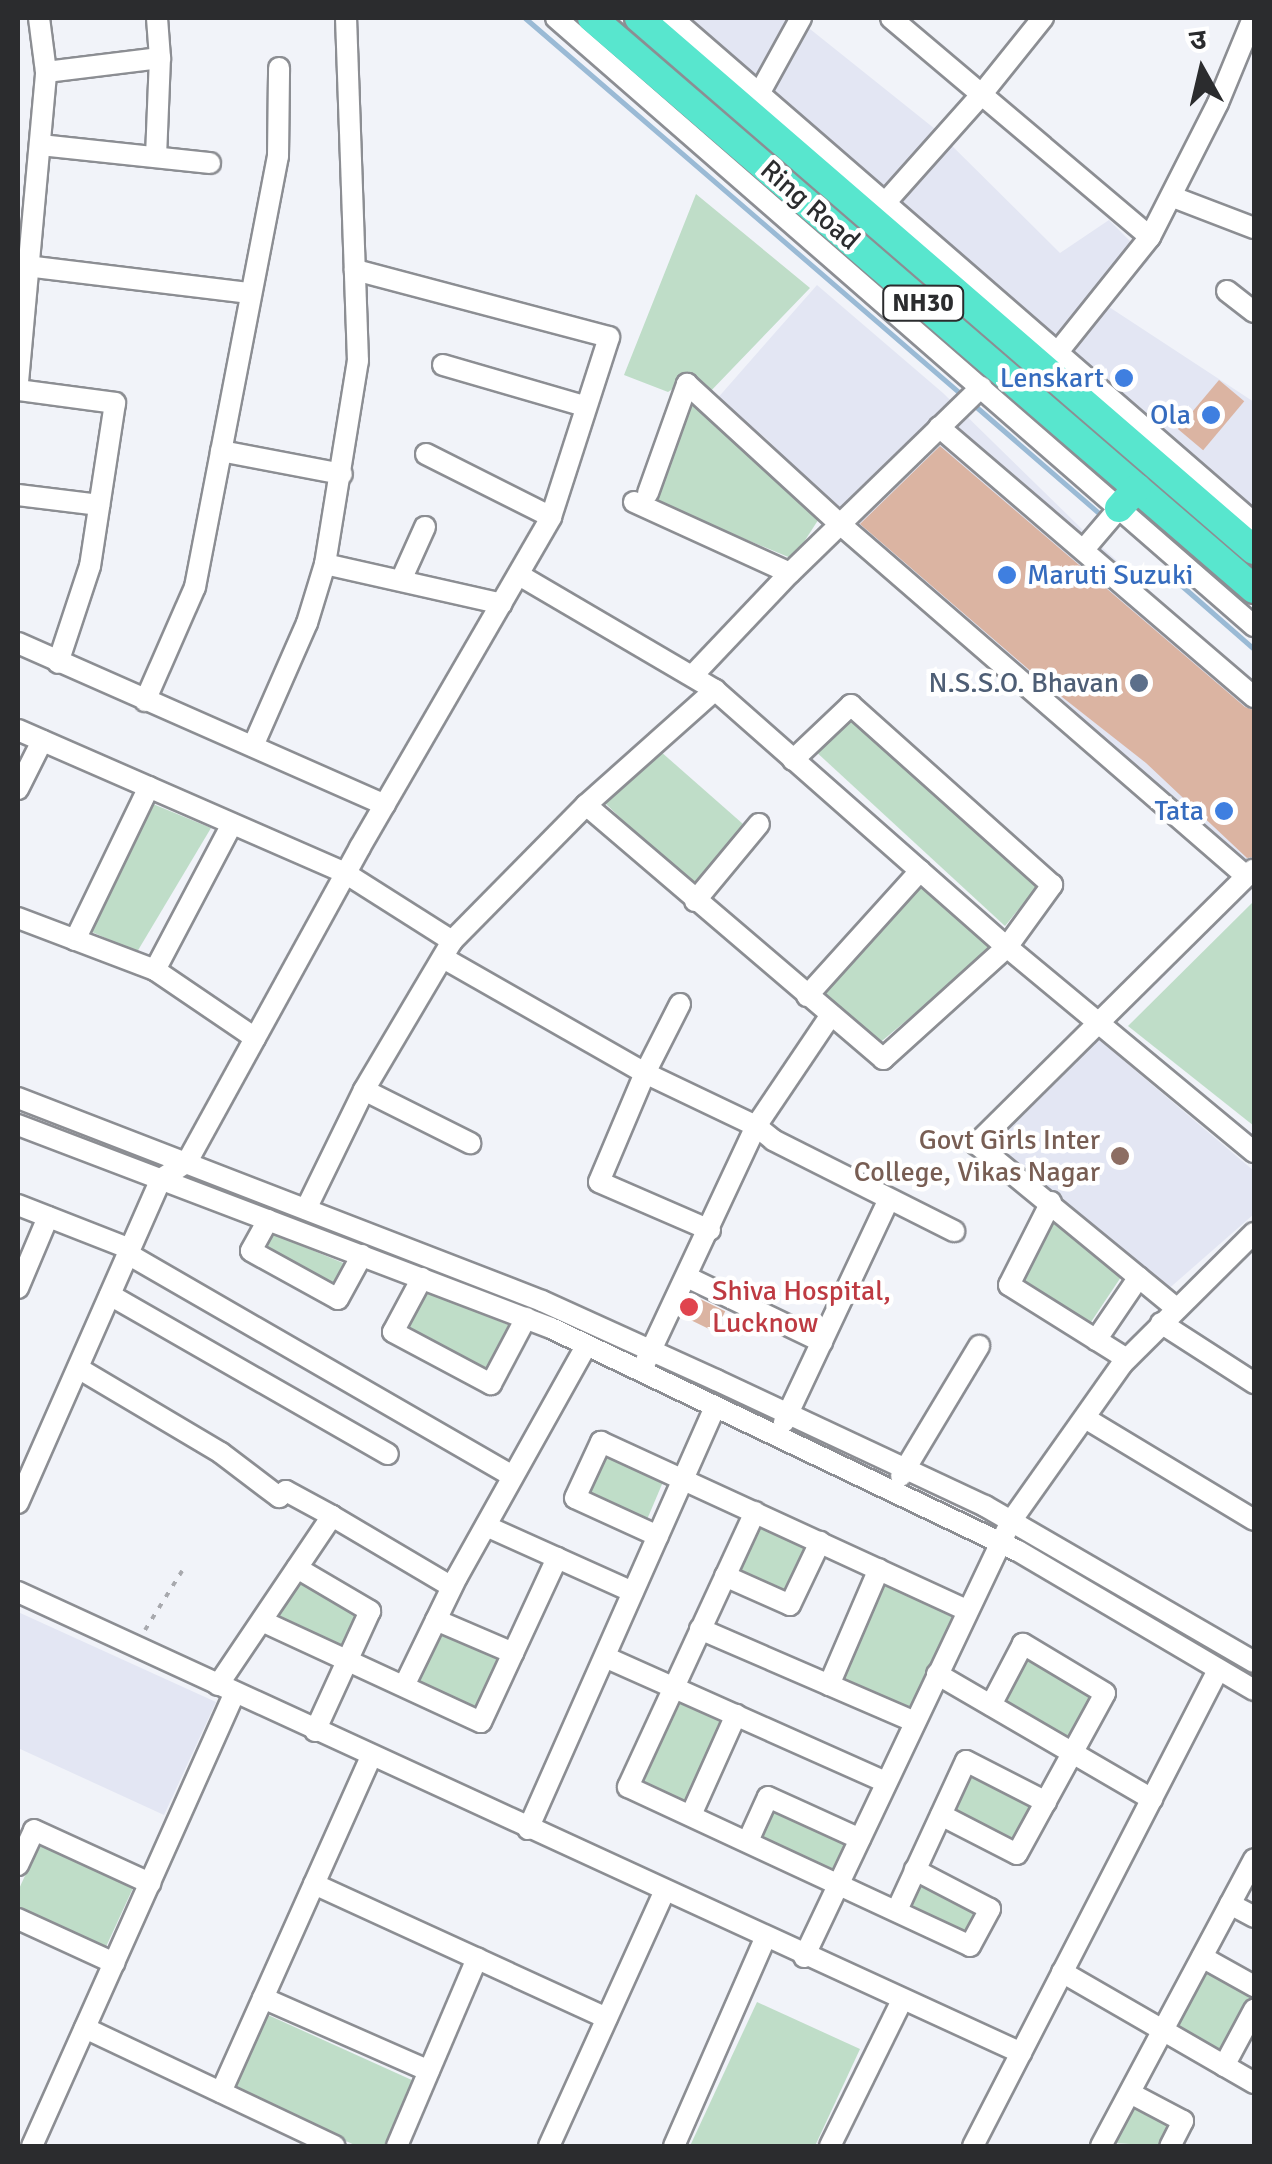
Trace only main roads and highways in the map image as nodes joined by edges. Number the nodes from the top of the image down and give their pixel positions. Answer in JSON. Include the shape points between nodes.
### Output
{"nodes":[{"id":1,"x":592,"y":18,"type":"edge"},
{"id":2,"x":639,"y":18,"type":"edge"},
{"id":3,"x":1254,"y":550,"type":"edge"},
{"id":4,"x":1254,"y":589,"type":"edge"}],
"edges":[{"from":1,"to":4,"type":"highway","name":"Ring Road","number":"NH30","via":[[1122,504]]},
{"from":2,"to":3,"type":"highway","name":"Ring Road","number":"NH30"}]}
